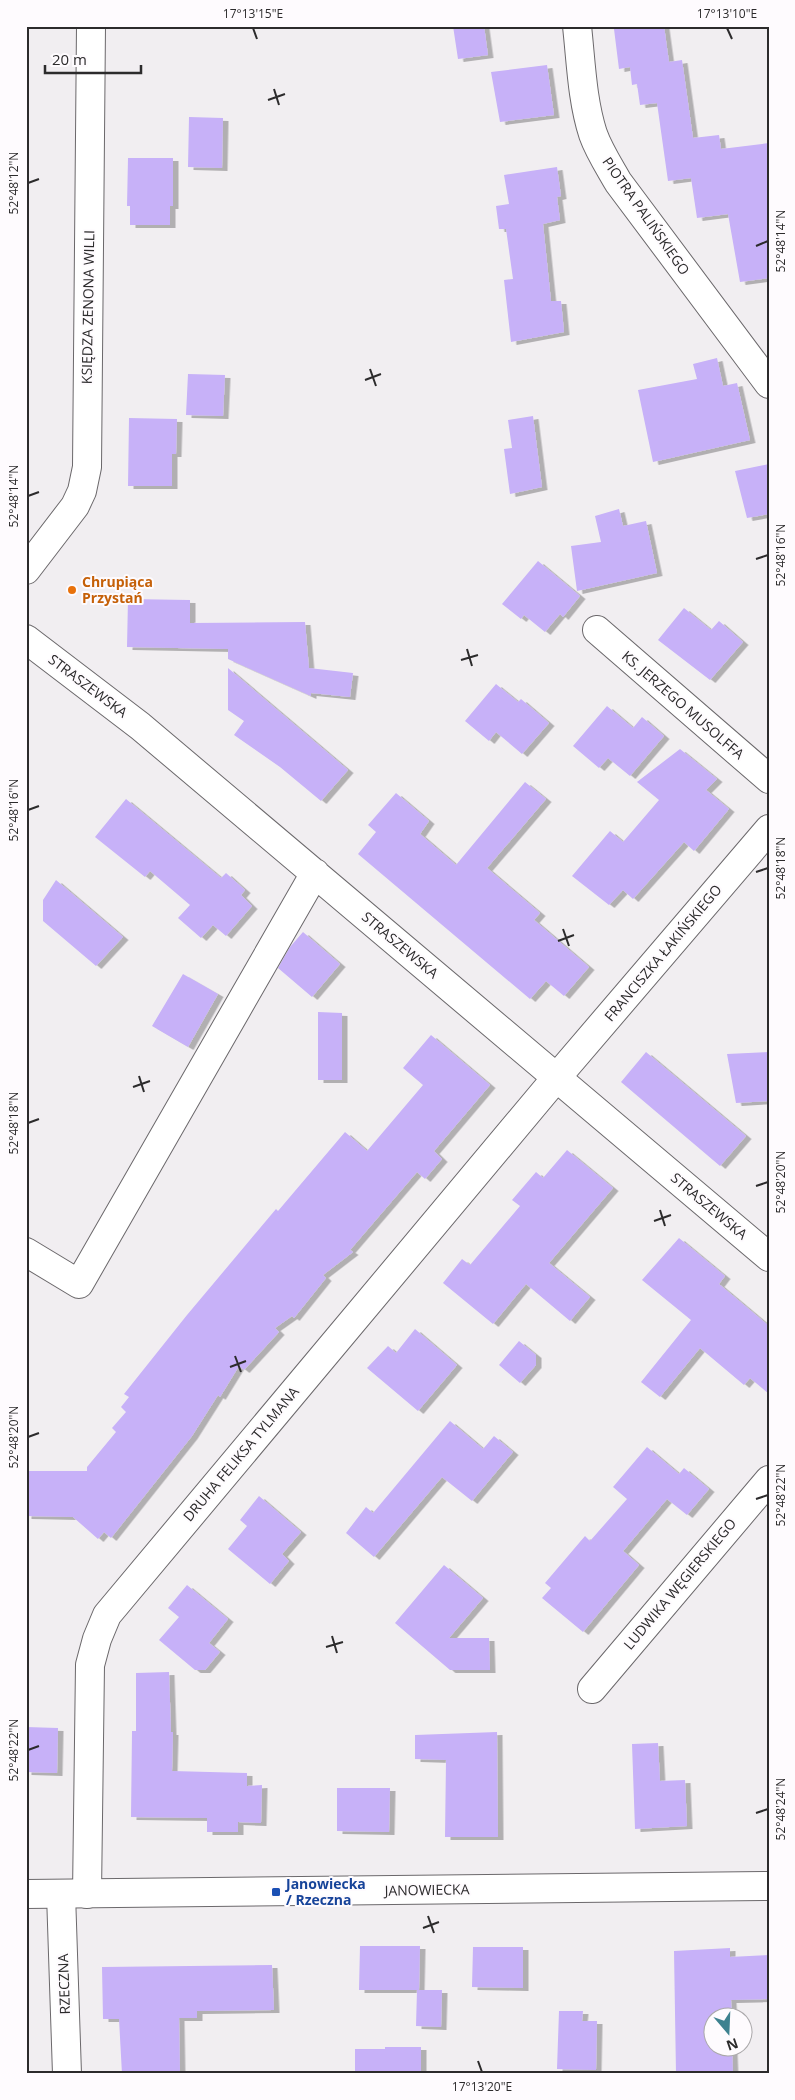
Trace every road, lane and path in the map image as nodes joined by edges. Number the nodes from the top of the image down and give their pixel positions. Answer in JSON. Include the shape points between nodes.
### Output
{"nodes":[{"id":1,"x":91,"y":26,"type":"edge"},
{"id":2,"x":577,"y":26,"type":"edge"},
{"id":3,"x":769,"y":384,"type":"edge"},
{"id":4,"x":26,"y":570,"type":"edge"},
{"id":5,"x":597,"y":630,"type":"dead end"},
{"id":6,"x":26,"y":639,"type":"edge"},
{"id":7,"x":769,"y":779,"type":"edge"},
{"id":8,"x":769,"y":829,"type":"edge"},
{"id":9,"x":315,"y":874,"type":"junction"},
{"id":10,"x":557,"y":1078,"type":"junction"},
{"id":11,"x":26,"y":1252,"type":"edge"},
{"id":12,"x":769,"y":1256,"type":"edge"},
{"id":13,"x":769,"y":1480,"type":"edge"},
{"id":14,"x":592,"y":1689,"type":"dead end"},
{"id":15,"x":769,"y":1886,"type":"edge"},
{"id":16,"x":26,"y":1894,"type":"edge"},
{"id":17,"x":74,"y":1894,"type":"junction"},
{"id":18,"x":67,"y":2074,"type":"edge"}],
"edges":[{"from":1,"to":4,"type":"street","name":"KSIĘDZA ZENONA WILLI","via":[[87,467],[82,492],[75,506]]},
{"from":2,"to":3,"type":"street","name":"PIOTRA PALIŃSKIEGO","via":[[586,106],[601,153],[618,182]]},
{"from":5,"to":7,"type":"street","name":"KS. JERZEGO MUSOLFFA"},
{"from":6,"to":9,"type":"street","name":"STRASZEWSKA","via":[[140,726]]},
{"from":8,"to":10,"type":"street","name":"FRANCISZKA ŁAKIŃSKIEGO"},
{"from":9,"to":10,"type":"street","name":"STRASZEWSKA"},
{"from":9,"to":11,"type":"street","via":[[79,1284]]},
{"from":10,"to":12,"type":"street","name":"STRASZEWSKA"},
{"from":10,"to":17,"type":"street","name":"DRUHA FELIKSA TYLMANA","via":[[107,1615],[90,1665]]},
{"from":13,"to":14,"type":"street","name":"LUDWIKA WĘGIERSKIEGO"},
{"from":15,"to":17,"type":"street","name":"JANOWIECKA"},
{"from":16,"to":17,"type":"street","name":"JANOWIECKA"},
{"from":17,"to":18,"type":"street","name":"RZECZNA"}]}
